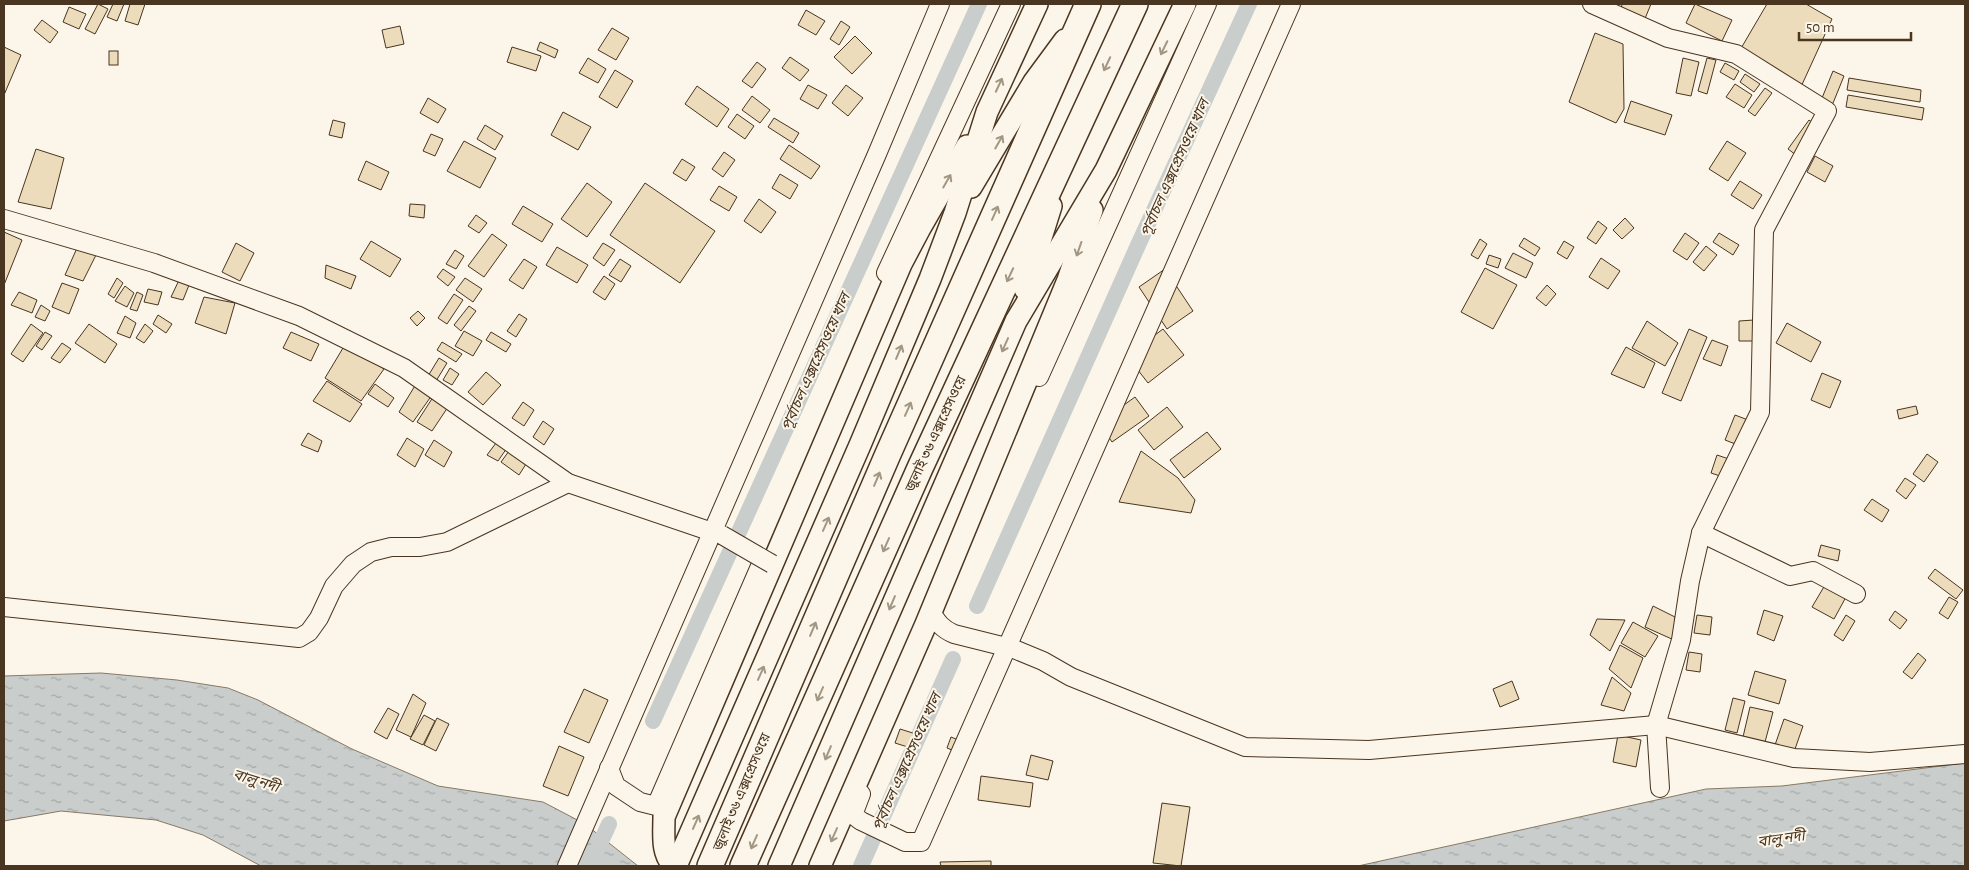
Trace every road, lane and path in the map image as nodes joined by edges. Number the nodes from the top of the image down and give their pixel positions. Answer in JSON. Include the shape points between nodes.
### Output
{"nodes":[{"id":1,"x":940,"y":4,"type":"edge"},
{"id":2,"x":1011,"y":4,"type":"edge"},
{"id":3,"x":1037,"y":4,"type":"edge"},
{"id":4,"x":1135,"y":4,"type":"edge"},
{"id":5,"x":1185,"y":4,"type":"edge"},
{"id":6,"x":1207,"y":4,"type":"edge"},
{"id":7,"x":1291,"y":4,"type":"edge"},
{"id":8,"x":1592,"y":4,"type":"edge"},
{"id":9,"x":1085,"y":9,"type":"edge"},
{"id":10,"x":987,"y":112,"type":"junction"},
{"id":11,"x":1066,"y":153,"type":"junction"},
{"id":12,"x":1106,"y":170,"type":"junction"},
{"id":13,"x":955,"y":213,"type":"junction"},
{"id":14,"x":4,"y":219,"type":"edge"},
{"id":15,"x":1016,"y":321,"type":"junction"},
{"id":16,"x":568,"y":483,"type":"junction"},
{"id":17,"x":717,"y":533,"type":"junction"},
{"id":18,"x":1701,"y":533,"type":"junction"},
{"id":19,"x":768,"y":562,"type":"junction"},
{"id":20,"x":1856,"y":594,"type":"dead end"},
{"id":21,"x":4,"y":607,"type":"edge"},
{"id":22,"x":933,"y":616,"type":"junction"},
{"id":23,"x":1007,"y":648,"type":"junction"},
{"id":24,"x":1656,"y":725,"type":"junction"},
{"id":25,"x":1965,"y":754,"type":"edge"},
{"id":26,"x":607,"y":771,"type":"junction"},
{"id":27,"x":1660,"y":788,"type":"dead end"},
{"id":28,"x":567,"y":866,"type":"edge"},
{"id":29,"x":675,"y":866,"type":"edge"},
{"id":30,"x":710,"y":866,"type":"edge"},
{"id":31,"x":743,"y":866,"type":"edge"},
{"id":32,"x":779,"y":866,"type":"edge"},
{"id":33,"x":820,"y":866,"type":"edge"}],
"edges":[{"from":1,"to":17,"type":"street"},
{"from":2,"to":19,"type":"street","via":[[896,252]]},
{"from":10,"to":3,"type":"main road","one_way":true},
{"from":4,"to":11,"type":"highway","name":"জুলাই ৩৬ এক্সপ্রেসওয়ে","one_way":true},
{"from":5,"to":12,"type":"main road","one_way":true},
{"from":6,"to":22,"type":"street"},
{"from":7,"to":23,"type":"street"},
{"from":8,"to":18,"type":"street","via":[[1668,38],[1736,54],[1827,111],[1764,230],[1760,412]]},
{"from":13,"to":9,"type":"main road","one_way":true,"via":[[1034,82]]},
{"from":30,"to":9,"type":"highway","name":"জুলাই ৩৬ এক্সপ্রেসওয়ে","one_way":true},
{"from":10,"to":13,"type":"main road"},
{"from":19,"to":10,"type":"main road","one_way":true,"via":[[901,264]]},
{"from":11,"to":15,"type":"main road"},
{"from":11,"to":31,"type":"highway","name":"জুলাই ৩৬ এক্সপ্রেসওয়ে","one_way":true,"via":[[920,468]]},
{"from":12,"to":15,"type":"main road"},
{"from":12,"to":22,"type":"main road","one_way":true,"via":[[1068,280]]},
{"from":29,"to":13,"type":"main road","one_way":true,"via":[[860,445]]},
{"from":14,"to":16,"type":"street","via":[[154,263],[299,316],[404,368]]},
{"from":15,"to":32,"type":"main road","one_way":true},
{"from":16,"to":17,"type":"street"},
{"from":16,"to":21,"type":"street","via":[[447,542],[371,552],[353,564],[334,586],[319,618],[309,632],[299,638]]},
{"from":17,"to":19,"type":"street","bridge":true},
{"from":17,"to":26,"type":"street"},
{"from":18,"to":20,"type":"street","via":[[1790,576],[1813,571]]},
{"from":18,"to":24,"type":"street","via":[[1682,640]]},
{"from":19,"to":26,"type":"street","via":[[656,806],[640,802],[616,786]]},
{"from":19,"to":29,"type":"main road","via":[[664,817],[668,860]]},
{"from":22,"to":23,"type":"street","via":[[946,631]]},
{"from":22,"to":23,"type":"street","via":[[853,815],[905,842],[921,842]]},
{"from":22,"to":33,"type":"main road","one_way":true},
{"from":23,"to":24,"type":"street","via":[[1245,747],[1369,750]]},
{"from":24,"to":25,"type":"street","via":[[1794,758],[1870,762]]},
{"from":24,"to":27,"type":"street"},
{"from":26,"to":28,"type":"street"}]}
